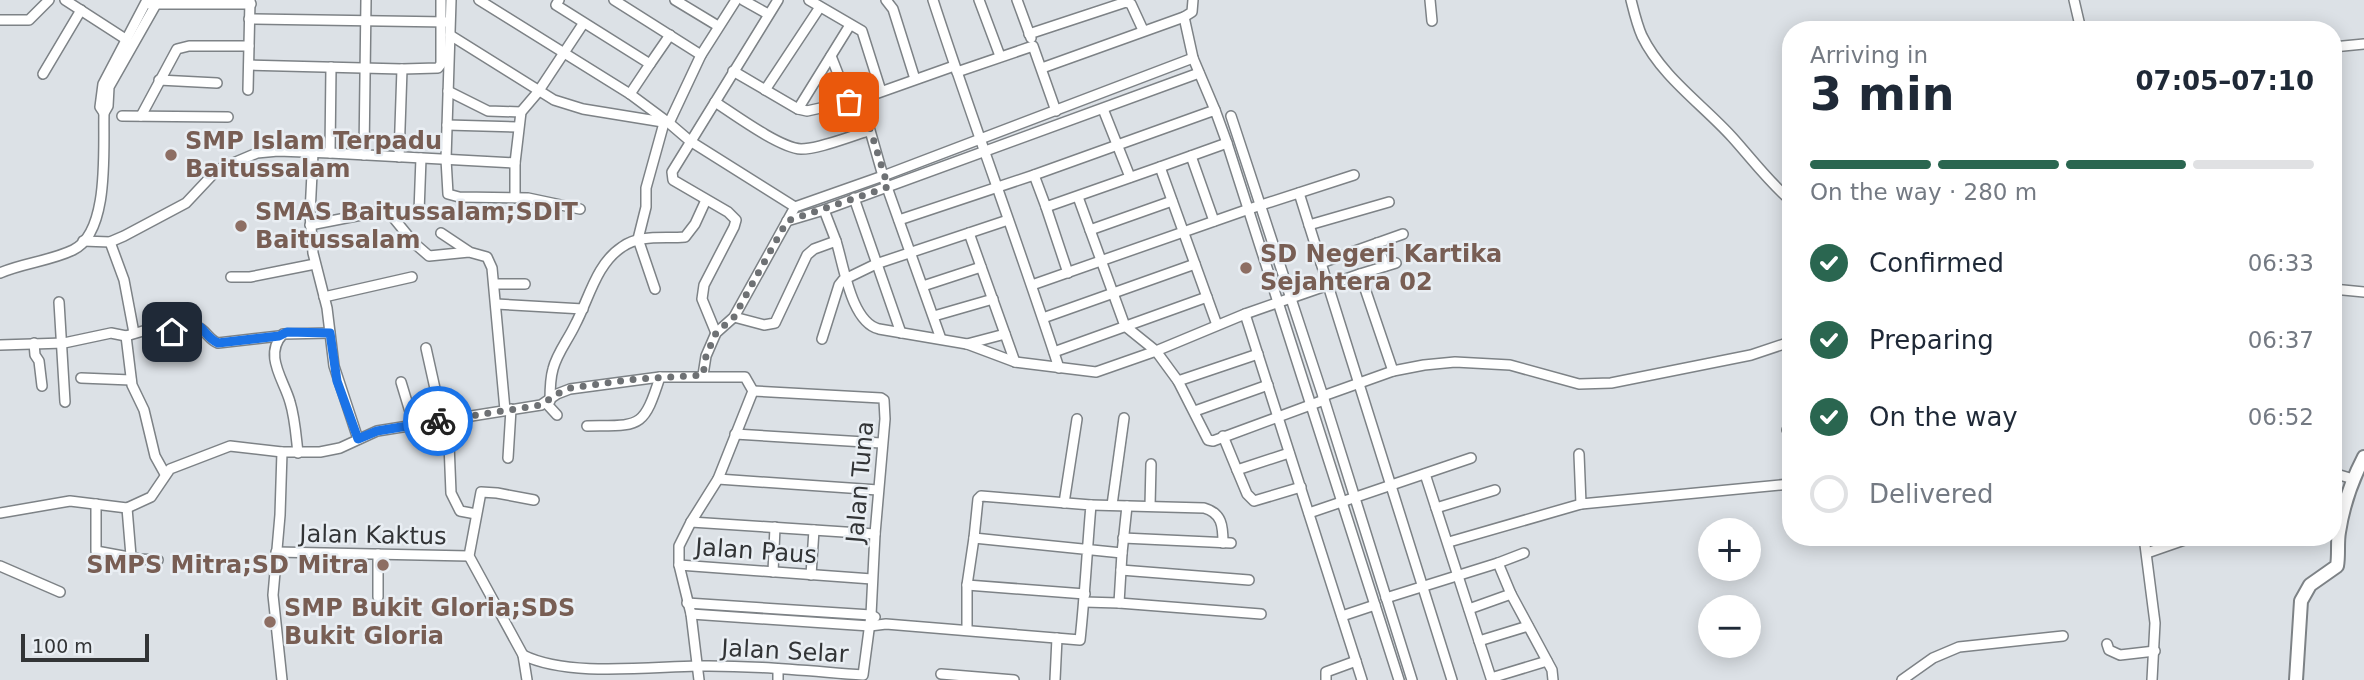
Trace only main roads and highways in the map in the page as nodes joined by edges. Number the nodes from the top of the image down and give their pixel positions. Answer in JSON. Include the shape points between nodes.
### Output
{"nodes":[{"id":1,"x":2364,"y":457,"type":"edge"},
{"id":2,"x":2342,"y":515,"type":"edge"},
{"id":3,"x":2336,"y":546,"type":"edge"},
{"id":4,"x":2296,"y":680,"type":"edge"}],
"edges":[{"from":1,"to":2,"type":"main road"},
{"from":3,"to":4,"type":"main road","via":[[2337,566],[2310,585],[2301,601]]}]}
